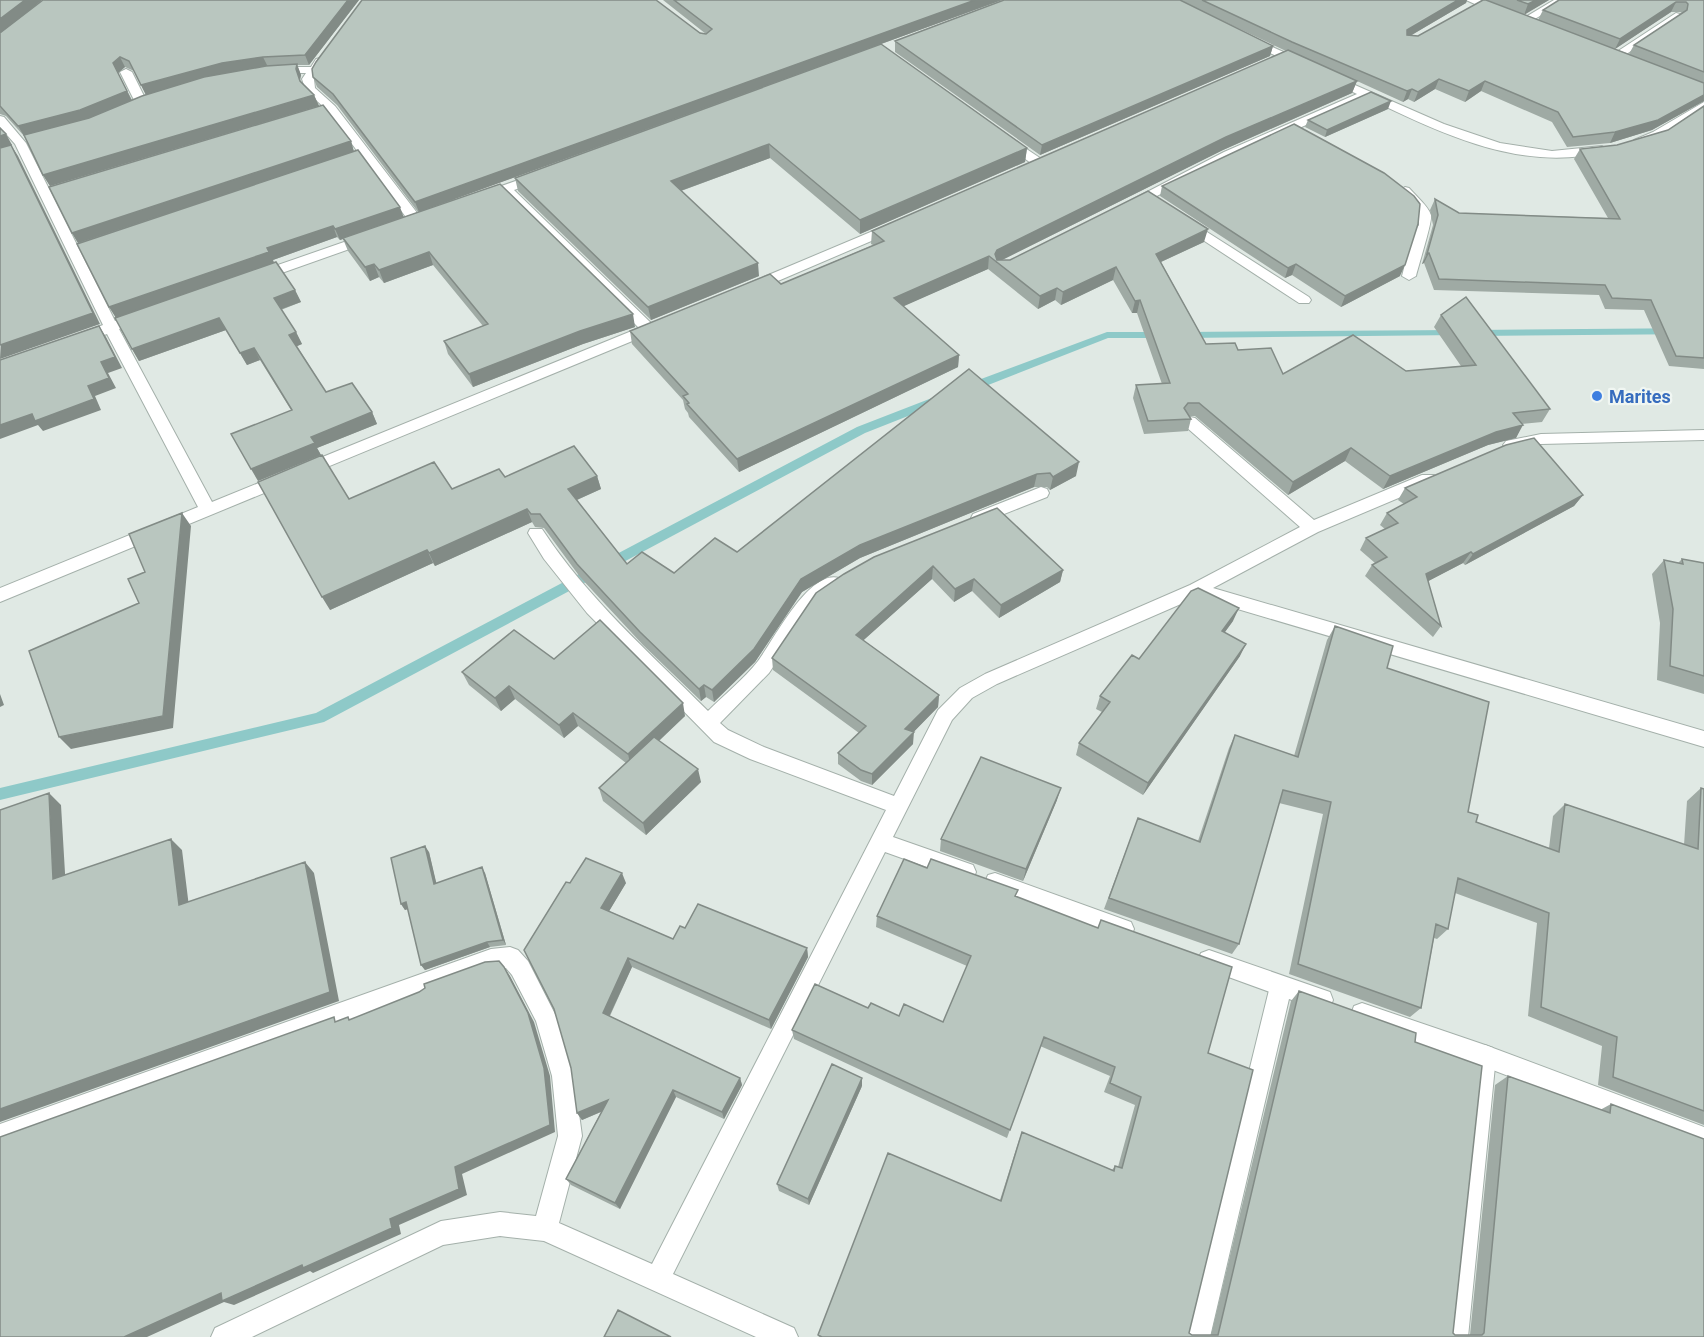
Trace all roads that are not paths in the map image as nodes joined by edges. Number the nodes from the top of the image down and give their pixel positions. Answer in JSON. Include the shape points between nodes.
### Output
{"nodes":[{"id":1,"x":1562,"y":0,"type":"edge"},
{"id":2,"x":1473,"y":4,"type":"edge"},
{"id":3,"x":1676,"y":16,"type":"edge"},
{"id":4,"x":1241,"y":36,"type":"edge"},
{"id":5,"x":326,"y":52,"type":"edge"},
{"id":6,"x":1284,"y":57,"type":"junction"},
{"id":7,"x":1615,"y":57,"type":"edge"},
{"id":8,"x":1263,"y":66,"type":"edge"},
{"id":9,"x":313,"y":70,"type":"junction"},
{"id":10,"x":126,"y":72,"type":"edge"},
{"id":11,"x":260,"y":72,"type":"edge"},
{"id":12,"x":1368,"y":93,"type":"junction"},
{"id":13,"x":142,"y":104,"type":"edge"},
{"id":14,"x":1704,"y":105,"type":"edge"},
{"id":15,"x":0,"y":120,"type":"edge"},
{"id":16,"x":994,"y":131,"type":"edge"},
{"id":17,"x":1629,"y":143,"type":"edge"},
{"id":18,"x":1611,"y":149,"type":"edge"},
{"id":19,"x":1039,"y":163,"type":"edge"},
{"id":20,"x":550,"y":173,"type":"edge"},
{"id":21,"x":1394,"y":184,"type":"edge"},
{"id":22,"x":506,"y":189,"type":"junction"},
{"id":23,"x":472,"y":201,"type":"edge"},
{"id":24,"x":1121,"y":208,"type":"edge"},
{"id":25,"x":1176,"y":215,"type":"edge"},
{"id":26,"x":909,"y":220,"type":"edge"},
{"id":27,"x":416,"y":221,"type":"edge"},
{"id":28,"x":382,"y":233,"type":"edge"},
{"id":29,"x":1409,"y":276,"type":"edge"},
{"id":30,"x":247,"y":280,"type":"edge"},
{"id":31,"x":736,"y":294,"type":"edge"},
{"id":32,"x":1304,"y":300,"type":"dead end"},
{"id":33,"x":156,"y":312,"type":"edge"},
{"id":34,"x":670,"y":320,"type":"edge"},
{"id":35,"x":111,"y":328,"type":"junction"},
{"id":36,"x":648,"y":329,"type":"junction"},
{"id":37,"x":66,"y":343,"type":"edge"},
{"id":38,"x":1190,"y":422,"type":"edge"},
{"id":39,"x":1704,"y":435,"type":"edge"},
{"id":40,"x":1494,"y":451,"type":"edge"},
{"id":41,"x":1441,"y":473,"type":"edge"},
{"id":42,"x":1041,"y":493,"type":"edge"},
{"id":43,"x":208,"y":510,"type":"junction"},
{"id":44,"x":964,"y":524,"type":"edge"},
{"id":45,"x":1312,"y":528,"type":"junction"},
{"id":46,"x":536,"y":533,"type":"edge"},
{"id":47,"x":847,"y":574,"type":"edge"},
{"id":48,"x":1196,"y":590,"type":"junction"},
{"id":49,"x":0,"y":595,"type":"edge"},
{"id":50,"x":708,"y":723,"type":"junction"},
{"id":51,"x":1704,"y":739,"type":"edge"},
{"id":52,"x":898,"y":806,"type":"junction"},
{"id":53,"x":880,"y":841,"type":"junction"},
{"id":54,"x":1148,"y":938,"type":"edge"},
{"id":55,"x":1192,"y":954,"type":"edge"},
{"id":56,"x":1281,"y":986,"type":"junction"},
{"id":57,"x":1485,"y":1056,"type":"junction"},
{"id":58,"x":0,"y":1136,"type":"edge"},
{"id":59,"x":1704,"y":1139,"type":"edge"},
{"id":60,"x":545,"y":1229,"type":"junction"},
{"id":61,"x":658,"y":1278,"type":"junction"},
{"id":62,"x":768,"y":1333,"type":"edge"},
{"id":63,"x":224,"y":1337,"type":"edge"},
{"id":64,"x":1197,"y":1337,"type":"edge"},
{"id":65,"x":1455,"y":1337,"type":"edge"}],
"edges":[{"from":1,"to":2,"type":"street","via":[[1529,23]]},
{"from":3,"to":7,"type":"street"},
{"from":4,"to":6,"type":"street"},
{"from":5,"to":9,"type":"street"},
{"from":6,"to":8,"type":"street"},
{"from":6,"to":12,"type":"street"},
{"from":9,"to":11,"type":"street"},
{"from":9,"to":27,"type":"street","via":[[308,79],[310,89]]},
{"from":10,"to":13,"type":"street"},
{"from":12,"to":18,"type":"street","via":[[1479,142],[1552,155]]},
{"from":12,"to":24,"type":"street","via":[[1151,199]]},
{"from":14,"to":17,"type":"street","via":[[1657,135]]},
{"from":15,"to":35,"type":"street","via":[[51,192],[80,250]]},
{"from":16,"to":19,"type":"street"},
{"from":20,"to":22,"type":"street"},
{"from":21,"to":29,"type":"street","via":[[1425,215]]},
{"from":22,"to":23,"type":"street"},
{"from":22,"to":36,"type":"street"},
{"from":25,"to":32,"type":"street"},
{"from":26,"to":31,"type":"street"},
{"from":28,"to":30,"type":"street"},
{"from":33,"to":35,"type":"street"},
{"from":34,"to":36,"type":"street"},
{"from":35,"to":37,"type":"street"},
{"from":35,"to":43,"type":"street"},
{"from":36,"to":43,"type":"street"},
{"from":38,"to":45,"type":"street"},
{"from":39,"to":40,"type":"street","via":[[1541,439]]},
{"from":41,"to":45,"type":"street"},
{"from":42,"to":44,"type":"street"},
{"from":43,"to":49,"type":"street"},
{"from":45,"to":48,"type":"street"},
{"from":46,"to":50,"type":"street","via":[[593,608]]},
{"from":47,"to":50,"type":"street","via":[[809,599],[763,668]]},
{"from":48,"to":51,"type":"street"},
{"from":48,"to":52,"type":"street","via":[[966,693],[945,715]]},
{"from":50,"to":52,"type":"street","via":[[721,736],[757,753]]},
{"from":52,"to":53,"type":"street"},
{"from":53,"to":54,"type":"street"},
{"from":53,"to":61,"type":"street"},
{"from":55,"to":56,"type":"street"},
{"from":56,"to":57,"type":"street"},
{"from":56,"to":64,"type":"street"},
{"from":57,"to":59,"type":"street"},
{"from":57,"to":65,"type":"street"},
{"from":58,"to":60,"type":"street","via":[[479,963],[510,957],[520,968],[546,1018],[563,1076],[570,1136]]},
{"from":60,"to":61,"type":"street"},
{"from":60,"to":63,"type":"street","via":[[500,1224],[441,1233]]},
{"from":61,"to":62,"type":"street"}]}
